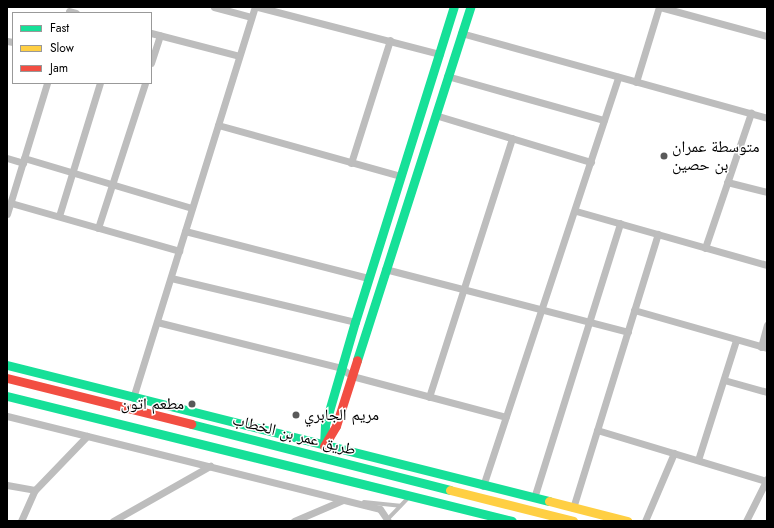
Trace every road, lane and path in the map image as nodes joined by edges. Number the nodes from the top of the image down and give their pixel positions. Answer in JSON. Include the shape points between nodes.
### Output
{"nodes":[{"id":1,"x":214,"y":7,"type":"edge"},
{"id":2,"x":255,"y":7,"type":"edge"},
{"id":3,"x":258,"y":7,"type":"edge"},
{"id":4,"x":454,"y":7,"type":"edge"},
{"id":5,"x":470,"y":7,"type":"edge"},
{"id":6,"x":659,"y":7,"type":"edge"},
{"id":7,"x":251,"y":17,"type":"junction"},
{"id":8,"x":152,"y":33,"type":"edge"},
{"id":9,"x":461,"y":33,"type":"junction"},
{"id":10,"x":160,"y":35,"type":"junction"},
{"id":11,"x":767,"y":36,"type":"edge"},
{"id":12,"x":390,"y":40,"type":"junction"},
{"id":13,"x":440,"y":54,"type":"junction"},
{"id":14,"x":239,"y":56,"type":"junction"},
{"id":15,"x":152,"y":61,"type":"edge"},
{"id":16,"x":447,"y":76,"type":"junction"},
{"id":17,"x":618,"y":77,"type":"junction"},
{"id":18,"x":636,"y":82,"type":"junction"},
{"id":19,"x":47,"y":84,"type":"edge"},
{"id":20,"x":100,"y":84,"type":"edge"},
{"id":21,"x":145,"y":84,"type":"edge"},
{"id":22,"x":751,"y":113,"type":"junction"},
{"id":23,"x":435,"y":115,"type":"junction"},
{"id":24,"x":767,"y":118,"type":"edge"},
{"id":25,"x":604,"y":120,"type":"junction"},
{"id":26,"x":218,"y":126,"type":"junction"},
{"id":27,"x":512,"y":138,"type":"junction"},
{"id":28,"x":7,"y":158,"type":"edge"},
{"id":29,"x":23,"y":160,"type":"junction"},
{"id":30,"x":352,"y":162,"type":"junction"},
{"id":31,"x":591,"y":162,"type":"junction"},
{"id":32,"x":73,"y":173,"type":"junction"},
{"id":33,"x":401,"y":176,"type":"junction"},
{"id":34,"x":727,"y":182,"type":"junction"},
{"id":35,"x":113,"y":184,"type":"junction"},
{"id":36,"x":767,"y":192,"type":"edge"},
{"id":37,"x":10,"y":203,"type":"junction"},
{"id":38,"x":192,"y":208,"type":"junction"},
{"id":39,"x":576,"y":211,"type":"junction"},
{"id":40,"x":7,"y":214,"type":"edge"},
{"id":41,"x":59,"y":216,"type":"junction"},
{"id":42,"x":620,"y":223,"type":"junction"},
{"id":43,"x":98,"y":228,"type":"junction"},
{"id":44,"x":185,"y":231,"type":"junction"},
{"id":45,"x":658,"y":234,"type":"junction"},
{"id":46,"x":705,"y":248,"type":"junction"},
{"id":47,"x":179,"y":251,"type":"junction"},
{"id":48,"x":767,"y":265,"type":"edge"},
{"id":49,"x":385,"y":268,"type":"junction"},
{"id":50,"x":171,"y":278,"type":"junction"},
{"id":51,"x":368,"y":278,"type":"junction"},
{"id":52,"x":462,"y":289,"type":"junction"},
{"id":53,"x":542,"y":310,"type":"junction"},
{"id":54,"x":634,"y":310,"type":"junction"},
{"id":55,"x":157,"y":322,"type":"junction"},
{"id":56,"x":355,"y":322,"type":"junction"},
{"id":57,"x":586,"y":324,"type":"junction"},
{"id":58,"x":767,"y":325,"type":"edge"},
{"id":59,"x":628,"y":332,"type":"junction"},
{"id":60,"x":736,"y":340,"type":"junction"},
{"id":61,"x":764,"y":348,"type":"edge"},
{"id":62,"x":7,"y":365,"type":"edge"},
{"id":63,"x":341,"y":368,"type":"junction"},
{"id":64,"x":352,"y":376,"type":"junction"},
{"id":65,"x":7,"y":378,"type":"edge"},
{"id":66,"x":724,"y":380,"type":"junction"},
{"id":67,"x":84,"y":385,"type":"junction"},
{"id":68,"x":767,"y":392,"type":"edge"},
{"id":69,"x":65,"y":393,"type":"junction"},
{"id":70,"x":7,"y":396,"type":"edge"},
{"id":71,"x":429,"y":397,"type":"junction"},
{"id":72,"x":133,"y":398,"type":"junction"},
{"id":73,"x":7,"y":416,"type":"edge"},
{"id":74,"x":506,"y":417,"type":"junction"},
{"id":75,"x":597,"y":430,"type":"junction"},
{"id":76,"x":87,"y":436,"type":"junction"},
{"id":77,"x":324,"y":446,"type":"junction"},
{"id":78,"x":345,"y":451,"type":"junction"},
{"id":79,"x":674,"y":453,"type":"junction"},
{"id":80,"x":698,"y":460,"type":"junction"},
{"id":81,"x":210,"y":466,"type":"junction"},
{"id":82,"x":396,"y":477,"type":"junction"},
{"id":83,"x":767,"y":480,"type":"edge"},
{"id":84,"x":7,"y":485,"type":"edge"},
{"id":85,"x":483,"y":486,"type":"junction"},
{"id":86,"x":35,"y":490,"type":"junction"},
{"id":87,"x":410,"y":496,"type":"junction"},
{"id":88,"x":534,"y":498,"type":"junction"},
{"id":89,"x":343,"y":500,"type":"junction"},
{"id":90,"x":400,"y":506,"type":"junction"},
{"id":91,"x":573,"y":508,"type":"junction"},
{"id":92,"x":497,"y":519,"type":"edge"},
{"id":93,"x":388,"y":520,"type":"edge"},
{"id":94,"x":22,"y":521,"type":"edge"},
{"id":95,"x":113,"y":521,"type":"edge"},
{"id":96,"x":294,"y":521,"type":"edge"},
{"id":97,"x":512,"y":521,"type":"edge"},
{"id":98,"x":573,"y":521,"type":"edge"},
{"id":99,"x":627,"y":521,"type":"edge"},
{"id":100,"x":645,"y":521,"type":"edge"},
{"id":101,"x":746,"y":521,"type":"edge"}],
"edges":[{"from":1,"to":7,"type":"street"},
{"from":2,"to":7,"type":"street"},
{"from":3,"to":12,"type":"street"},
{"from":4,"to":13,"type":"street"},
{"from":5,"to":9,"type":"street"},
{"from":6,"to":11,"type":"street"},
{"from":6,"to":18,"type":"street"},
{"from":7,"to":14,"type":"street"},
{"from":8,"to":10,"type":"street"},
{"from":9,"to":16,"type":"street"},
{"from":9,"to":17,"type":"street"},
{"from":10,"to":14,"type":"street"},
{"from":10,"to":15,"type":"street"},
{"from":12,"to":13,"type":"street"},
{"from":12,"to":30,"type":"street"},
{"from":13,"to":33,"type":"street"},
{"from":14,"to":26,"type":"street"},
{"from":16,"to":23,"type":"street"},
{"from":16,"to":25,"type":"street"},
{"from":17,"to":18,"type":"street"},
{"from":17,"to":25,"type":"street"},
{"from":18,"to":22,"type":"street"},
{"from":19,"to":29,"type":"street"},
{"from":20,"to":32,"type":"street"},
{"from":21,"to":35,"type":"street"},
{"from":22,"to":24,"type":"street"},
{"from":22,"to":34,"type":"street"},
{"from":23,"to":27,"type":"street"},
{"from":23,"to":49,"type":"street"},
{"from":25,"to":31,"type":"street"},
{"from":26,"to":30,"type":"street"},
{"from":26,"to":38,"type":"street"},
{"from":27,"to":31,"type":"street"},
{"from":27,"to":52,"type":"street"},
{"from":28,"to":29,"type":"street"},
{"from":29,"to":32,"type":"street"},
{"from":29,"to":37,"type":"street"},
{"from":30,"to":33,"type":"street"},
{"from":31,"to":39,"type":"street"},
{"from":32,"to":35,"type":"street"},
{"from":32,"to":41,"type":"street"},
{"from":33,"to":51,"type":"street"},
{"from":34,"to":36,"type":"street"},
{"from":34,"to":46,"type":"street"},
{"from":35,"to":38,"type":"street"},
{"from":35,"to":43,"type":"street"},
{"from":37,"to":40,"type":"street"},
{"from":37,"to":41,"type":"street"},
{"from":38,"to":44,"type":"street"},
{"from":39,"to":42,"type":"street"},
{"from":39,"to":53,"type":"street"},
{"from":41,"to":43,"type":"street"},
{"from":42,"to":45,"type":"street"},
{"from":42,"to":57,"type":"street"},
{"from":43,"to":47,"type":"street"},
{"from":44,"to":47,"type":"street"},
{"from":44,"to":51,"type":"street"},
{"from":45,"to":46,"type":"street"},
{"from":45,"to":54,"type":"street"},
{"from":46,"to":48,"type":"street"},
{"from":47,"to":50,"type":"street"},
{"from":49,"to":52,"type":"street"},
{"from":49,"to":64,"type":"street"},
{"from":50,"to":55,"type":"street"},
{"from":50,"to":56,"type":"street"},
{"from":51,"to":56,"type":"street"},
{"from":52,"to":53,"type":"street"},
{"from":52,"to":71,"type":"street"},
{"from":53,"to":57,"type":"street"},
{"from":53,"to":74,"type":"street"},
{"from":54,"to":59,"type":"street"},
{"from":54,"to":60,"type":"street"},
{"from":55,"to":63,"type":"street"},
{"from":55,"to":72,"type":"street"},
{"from":56,"to":63,"type":"street"},
{"from":57,"to":59,"type":"street"},
{"from":57,"to":88,"type":"street"},
{"from":58,"to":61,"type":"street"},
{"from":59,"to":75,"type":"street"},
{"from":60,"to":61,"type":"street"},
{"from":60,"to":66,"type":"street"},
{"from":62,"to":67,"type":"street"},
{"from":63,"to":64,"type":"street"},
{"from":63,"to":77,"type":"street","via":[[325,425]]},
{"from":64,"to":71,"type":"street"},
{"from":64,"to":77,"type":"street","via":[[336,426]]},
{"from":65,"to":69,"type":"street","name":"طريق عمر بن الخطاب"},
{"from":66,"to":68,"type":"street"},
{"from":66,"to":80,"type":"street"},
{"from":67,"to":69,"type":"street"},
{"from":67,"to":72,"type":"street"},
{"from":69,"to":82,"type":"street","name":"طريق عمر بن الخطاب"},
{"from":70,"to":87,"type":"street","name":"طريق عمر بن الخطاب"},
{"from":71,"to":74,"type":"street"},
{"from":72,"to":77,"type":"street"},
{"from":73,"to":76,"type":"street"},
{"from":74,"to":85,"type":"street"},
{"from":75,"to":79,"type":"street"},
{"from":75,"to":91,"type":"street"},
{"from":76,"to":81,"type":"street"},
{"from":76,"to":86,"type":"street"},
{"from":77,"to":78,"type":"street"},
{"from":78,"to":82,"type":"street"},
{"from":78,"to":85,"type":"street"},
{"from":79,"to":80,"type":"street"},
{"from":79,"to":100,"type":"street"},
{"from":80,"to":83,"type":"street"},
{"from":81,"to":89,"type":"street"},
{"from":81,"to":95,"type":"street"},
{"from":82,"to":98,"type":"street","name":"طريق عمر بن الخطاب"},
{"from":83,"to":101,"type":"street"},
{"from":84,"to":86,"type":"street"},
{"from":85,"to":88,"type":"street"},
{"from":86,"to":94,"type":"street"},
{"from":87,"to":90,"type":"lane"},
{"from":87,"to":92,"type":"street","name":"طريق عمر بن الخطاب"},
{"from":88,"to":91,"type":"street"},
{"from":89,"to":90,"type":"lane"},
{"from":89,"to":93,"type":"street","via":[[380,509]]},
{"from":89,"to":96,"type":"street"},
{"from":90,"to":93,"type":"lane"},
{"from":91,"to":99,"type":"street"},
{"from":92,"to":97,"type":"street","name":"طريق عمر بن الخطاب"}]}
